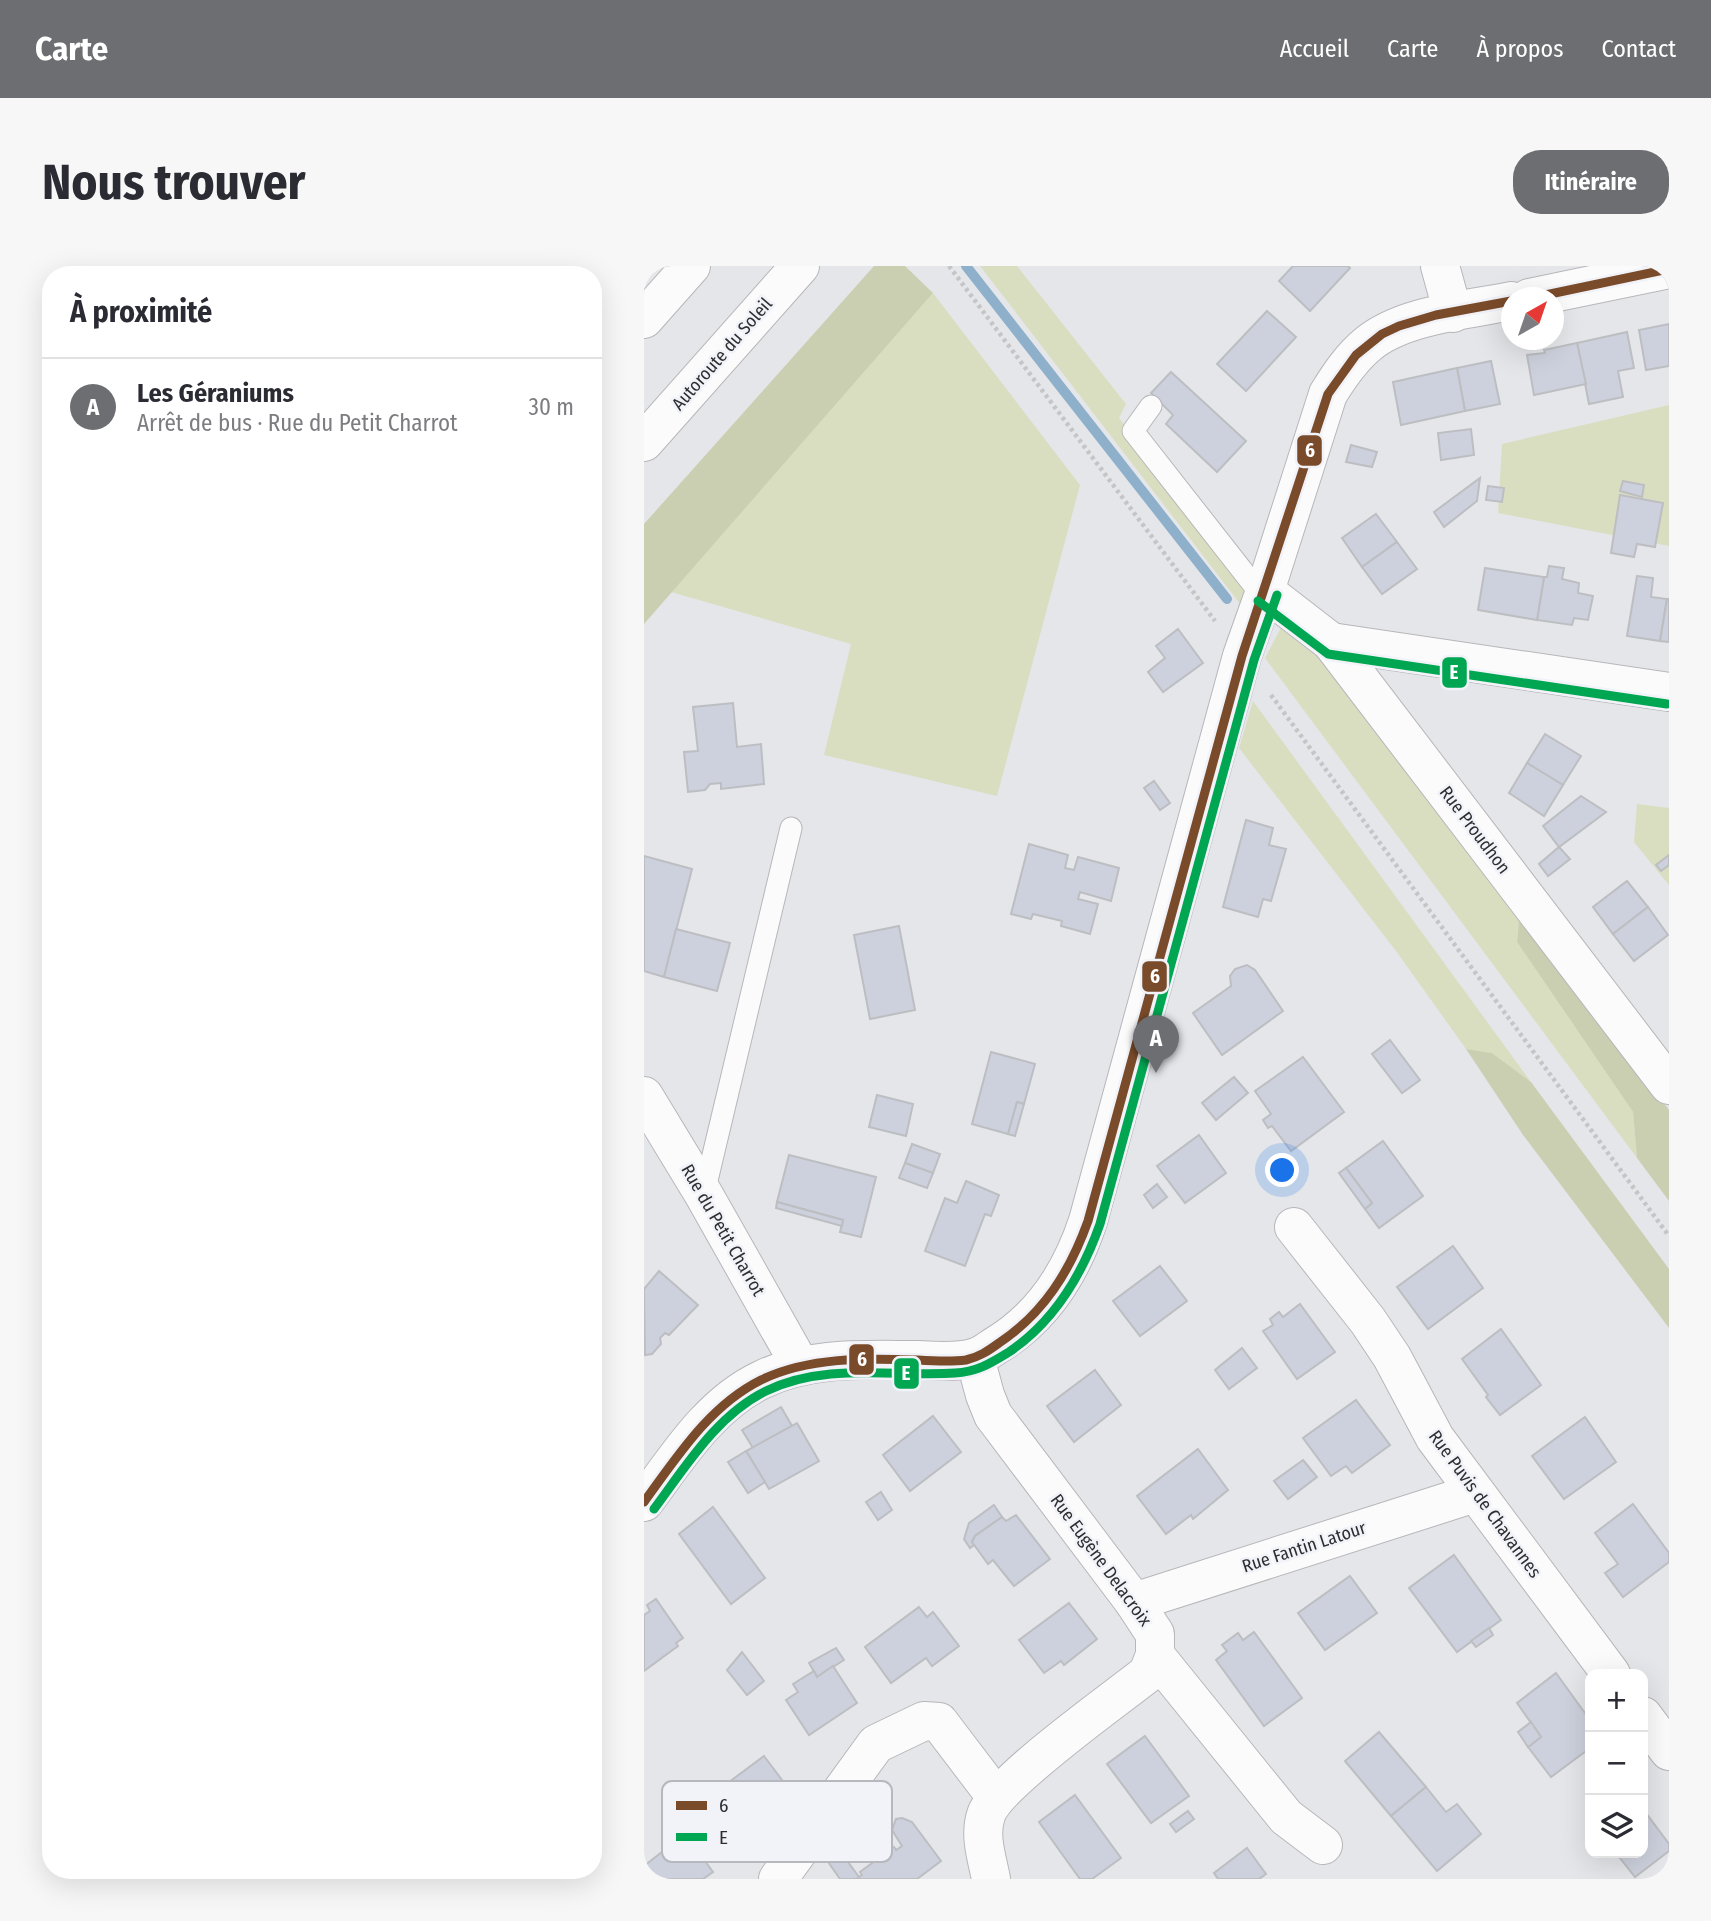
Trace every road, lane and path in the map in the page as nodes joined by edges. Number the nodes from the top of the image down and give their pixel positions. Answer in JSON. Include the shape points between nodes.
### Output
{"nodes":[{"id":1,"x":691,"y":266,"type":"edge"},
{"id":2,"x":800,"y":266,"type":"edge"},
{"id":3,"x":949,"y":266,"type":"edge"},
{"id":4,"x":1440,"y":266,"type":"edge"},
{"id":5,"x":1669,"y":269,"type":"edge"},
{"id":6,"x":1564,"y":291,"type":"edge"},
{"id":7,"x":1501,"y":303,"type":"edge"},
{"id":8,"x":1452,"y":313,"type":"junction"},
{"id":9,"x":644,"y":319,"type":"edge"},
{"id":10,"x":1150,"y":406,"type":"dead end"},
{"id":11,"x":644,"y":442,"type":"edge"},
{"id":12,"x":1264,"y":594,"type":"junction"},
{"id":13,"x":1331,"y":642,"type":"junction"},
{"id":14,"x":1242,"y":656,"type":"junction"},
{"id":15,"x":1669,"y":692,"type":"edge"},
{"id":16,"x":790,"y":828,"type":"dead end"},
{"id":17,"x":1669,"y":1085,"type":"edge"},
{"id":18,"x":644,"y":1096,"type":"edge"},
{"id":19,"x":704,"y":1195,"type":"junction"},
{"id":20,"x":1294,"y":1227,"type":"dead end"},
{"id":21,"x":1669,"y":1236,"type":"edge"},
{"id":22,"x":975,"y":1358,"type":"junction"},
{"id":23,"x":800,"y":1365,"type":"junction"},
{"id":24,"x":1475,"y":1493,"type":"junction"},
{"id":25,"x":644,"y":1502,"type":"edge"},
{"id":26,"x":1134,"y":1602,"type":"junction"},
{"id":27,"x":1156,"y":1656,"type":"junction"},
{"id":28,"x":1607,"y":1669,"type":"edge"},
{"id":29,"x":1648,"y":1723,"type":"edge"},
{"id":30,"x":1669,"y":1751,"type":"edge"},
{"id":31,"x":849,"y":1781,"type":"edge"},
{"id":32,"x":996,"y":1797,"type":"junction"},
{"id":33,"x":1323,"y":1844,"type":"dead end"},
{"id":34,"x":790,"y":1862,"type":"edge"},
{"id":35,"x":778,"y":1879,"type":"edge"},
{"id":36,"x":992,"y":1879,"type":"edge"}],
"edges":[{"from":1,"to":9,"type":"main road"},
{"from":2,"to":11,"type":"main road","name":"Autoroute du Soleil"},
{"from":3,"to":14,"type":"path"},
{"from":4,"to":8,"type":"main road"},
{"from":5,"to":6,"type":"main road"},
{"from":7,"to":8,"type":"main road"},
{"from":8,"to":12,"type":"main road","via":[[1404,324],[1369,343],[1345,367],[1328,394]]},
{"from":10,"to":12,"type":"lane","via":[[1133,431]]},
{"from":12,"to":13,"type":"main road","name":"Rue Proudhon"},
{"from":12,"to":14,"type":"main road"},
{"from":13,"to":15,"type":"main road"},
{"from":13,"to":17,"type":"main road","name":"Rue Proudhon"},
{"from":14,"to":21,"type":"path"},
{"from":14,"to":22,"type":"main road","via":[[1078,1250],[1034,1317]]},
{"from":16,"to":19,"type":"lane"},
{"from":18,"to":19,"type":"main road","name":"Rue du Petit Charrot"},
{"from":19,"to":23,"type":"main road","name":"Rue du Petit Charrot"},
{"from":20,"to":24,"type":"main road","name":"Rue Puvis de Chavannes","via":[[1368,1321],[1435,1438]]},
{"from":22,"to":23,"type":"main road"},
{"from":22,"to":26,"type":"main road","name":"Rue Eugène Delacroix","via":[[993,1415]]},
{"from":23,"to":25,"type":"main road","via":[[760,1380],[727,1402],[699,1430]]},
{"from":24,"to":26,"type":"main road","name":"Rue Fantin Latour"},
{"from":24,"to":28,"type":"main road","name":"Rue Puvis de Chavannes"},
{"from":26,"to":27,"type":"main road","name":"Rue Eugène Delacroix","via":[[1154,1634]]},
{"from":27,"to":32,"type":"main road","via":[[1148,1673]]},
{"from":27,"to":33,"type":"main road","name":"Rue Eugène Delacroix","via":[[1286,1817]]},
{"from":29,"to":30,"type":"main road"},
{"from":31,"to":32,"type":"main road","via":[[876,1744],[924,1721],[939,1722]]},
{"from":32,"to":36,"type":"main road","via":[[982,1832]]},
{"from":34,"to":35,"type":"main road"}]}
